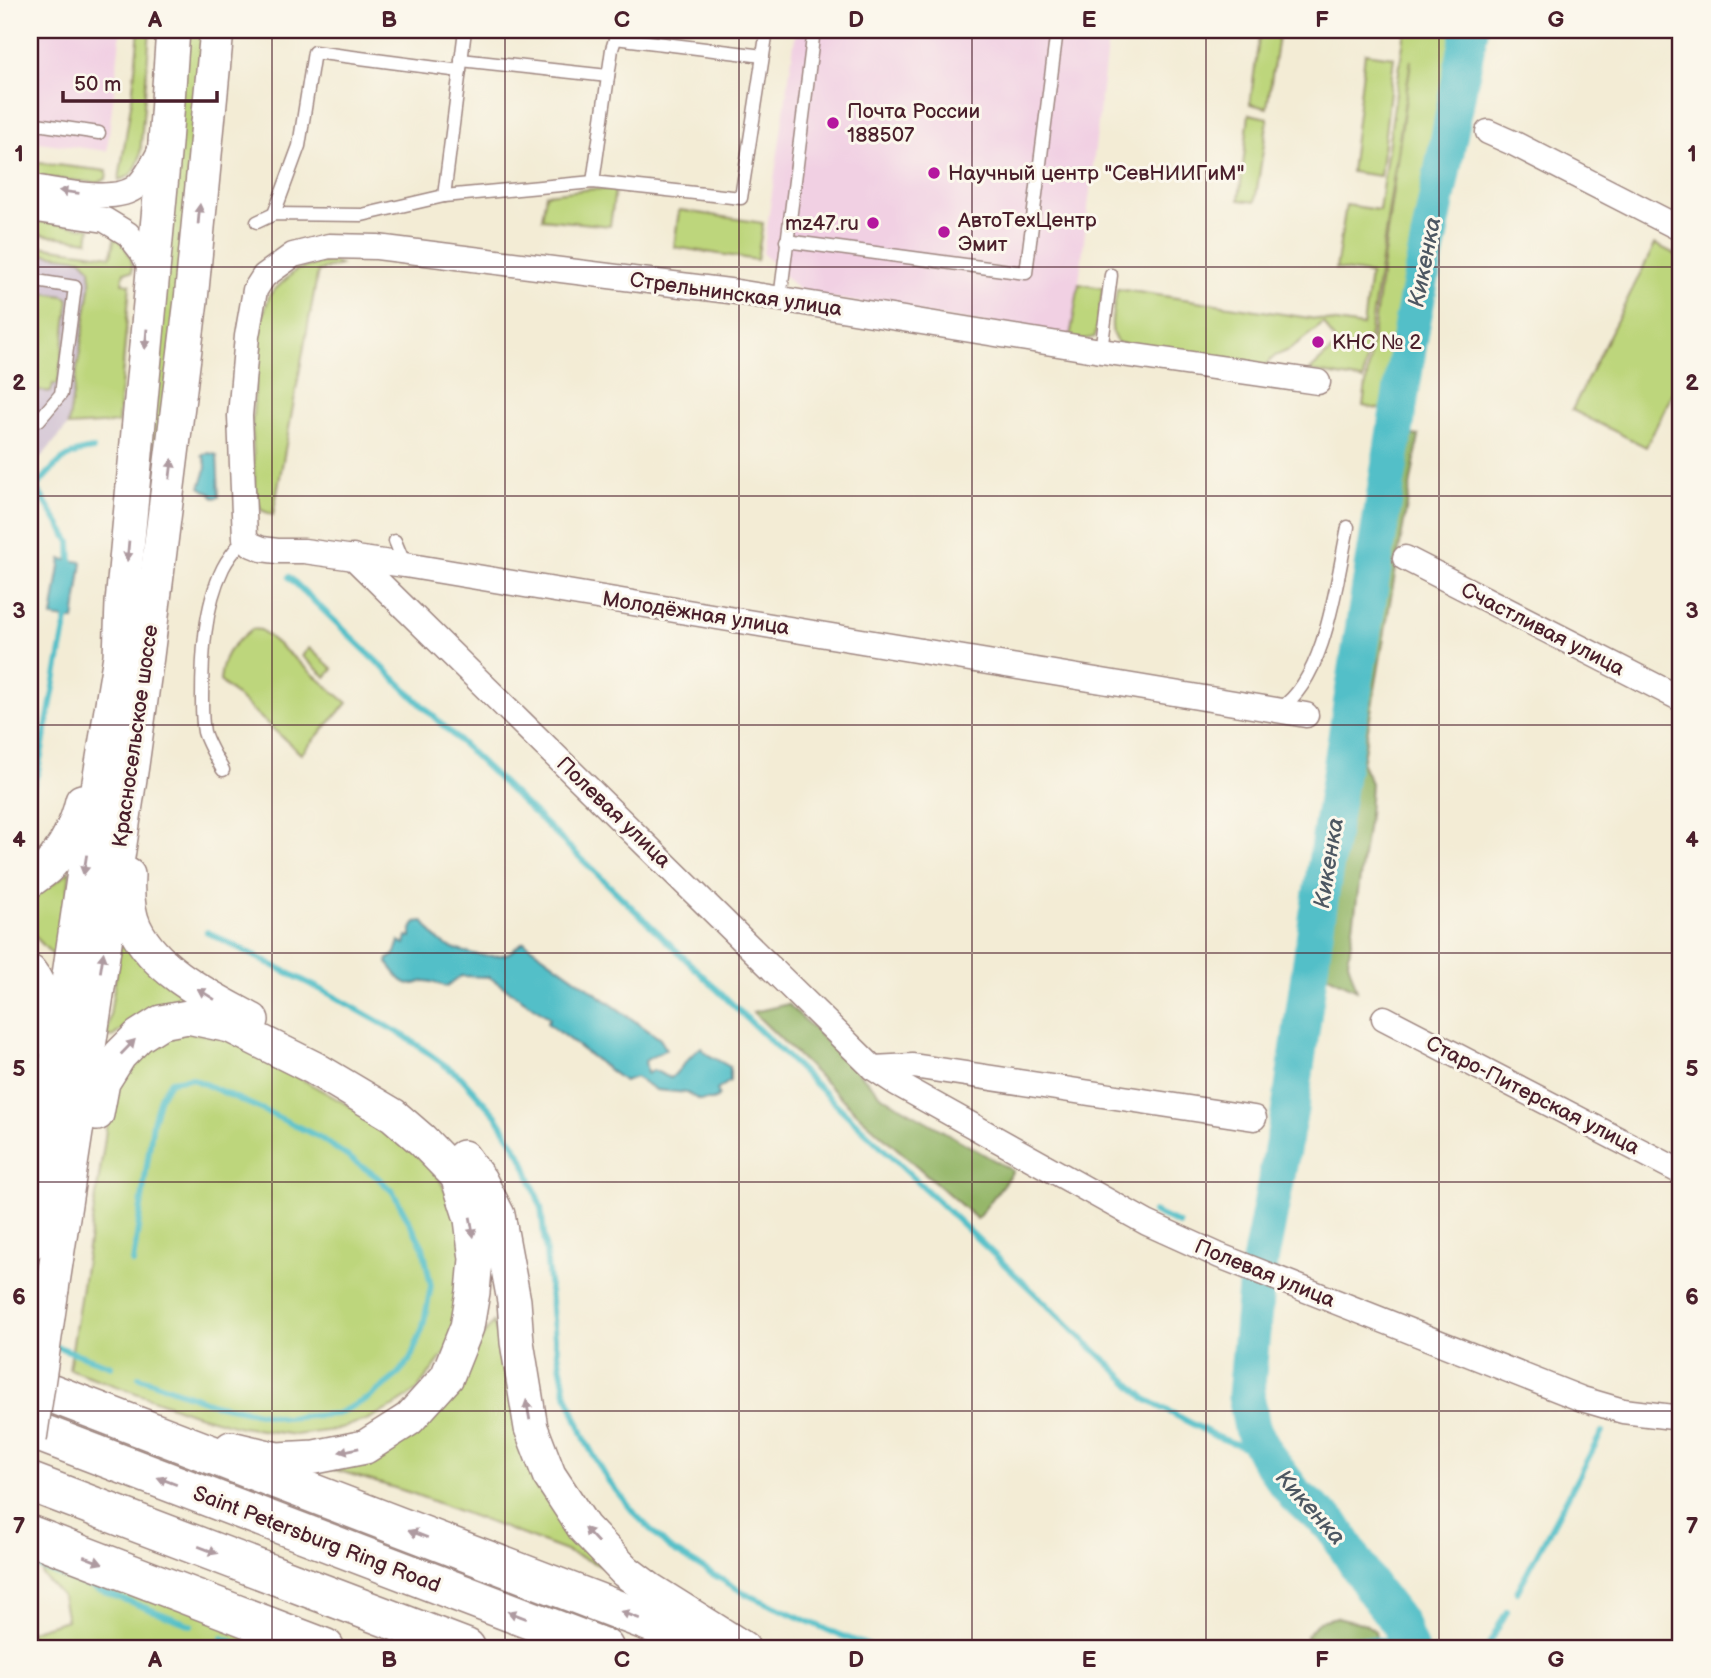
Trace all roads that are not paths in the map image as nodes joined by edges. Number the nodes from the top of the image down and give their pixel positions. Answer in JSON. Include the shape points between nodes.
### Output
{"nodes":[{"id":1,"x":173,"y":30,"type":"edge"},
{"id":2,"x":217,"y":30,"type":"edge"},
{"id":3,"x":465,"y":30,"type":"edge"},
{"id":4,"x":767,"y":30,"type":"edge"},
{"id":5,"x":814,"y":30,"type":"edge"},
{"id":6,"x":1057,"y":30,"type":"edge"},
{"id":7,"x":617,"y":34,"type":"edge"},
{"id":8,"x":763,"y":56,"type":"junction"},
{"id":9,"x":461,"y":66,"type":"junction"},
{"id":10,"x":608,"y":76,"type":"junction"},
{"id":11,"x":30,"y":123,"type":"edge"},
{"id":12,"x":99,"y":132,"type":"dead end"},
{"id":13,"x":1488,"y":132,"type":"dead end"},
{"id":14,"x":164,"y":143,"type":"junction"},
{"id":15,"x":593,"y":182,"type":"junction"},
{"id":16,"x":30,"y":187,"type":"edge"},
{"id":17,"x":444,"y":196,"type":"junction"},
{"id":18,"x":30,"y":209,"type":"edge"},
{"id":19,"x":274,"y":214,"type":"junction"},
{"id":20,"x":257,"y":222,"type":"dead end"},
{"id":21,"x":1681,"y":229,"type":"edge"},
{"id":22,"x":786,"y":241,"type":"junction"},
{"id":23,"x":152,"y":271,"type":"junction"},
{"id":24,"x":1111,"y":275,"type":"dead end"},
{"id":25,"x":30,"y":280,"type":"edge"},
{"id":26,"x":780,"y":299,"type":"junction"},
{"id":27,"x":1101,"y":351,"type":"junction"},
{"id":28,"x":1318,"y":382,"type":"dead end"},
{"id":29,"x":30,"y":419,"type":"edge"},
{"id":30,"x":1348,"y":527,"type":"dead end"},
{"id":31,"x":245,"y":537,"type":"junction"},
{"id":32,"x":395,"y":541,"type":"dead end"},
{"id":33,"x":354,"y":557,"type":"junction"},
{"id":34,"x":1405,"y":558,"type":"dead end"},
{"id":35,"x":404,"y":565,"type":"junction"},
{"id":36,"x":122,"y":603,"type":"junction"},
{"id":37,"x":1681,"y":699,"type":"edge"},
{"id":38,"x":1276,"y":711,"type":"junction"},
{"id":39,"x":1306,"y":715,"type":"dead end"},
{"id":40,"x":133,"y":761,"type":"junction"},
{"id":41,"x":223,"y":770,"type":"dead end"},
{"id":42,"x":30,"y":881,"type":"edge"},
{"id":43,"x":30,"y":972,"type":"edge"},
{"id":44,"x":1384,"y":1018,"type":"dead end"},
{"id":45,"x":873,"y":1068,"type":"junction"},
{"id":46,"x":1254,"y":1118,"type":"dead end"},
{"id":47,"x":1681,"y":1172,"type":"edge"},
{"id":48,"x":34,"y":1211,"type":"junction"},
{"id":49,"x":44,"y":1246,"type":"edge"},
{"id":50,"x":30,"y":1385,"type":"edge"},
{"id":51,"x":107,"y":1415,"type":"junction"},
{"id":52,"x":1681,"y":1418,"type":"edge"},
{"id":53,"x":30,"y":1429,"type":"edge"},
{"id":54,"x":30,"y":1439,"type":"edge"},
{"id":55,"x":30,"y":1482,"type":"edge"},
{"id":56,"x":30,"y":1535,"type":"edge"},
{"id":57,"x":236,"y":1615,"type":"junction"},
{"id":58,"x":310,"y":1648,"type":"edge"},
{"id":59,"x":325,"y":1648,"type":"edge"},
{"id":60,"x":466,"y":1648,"type":"edge"},
{"id":61,"x":604,"y":1648,"type":"edge"},
{"id":62,"x":717,"y":1648,"type":"edge"},
{"id":63,"x":743,"y":1648,"type":"edge"}],
"edges":[{"from":1,"to":14,"type":"main road","name":"Красносельское шоссе"},
{"from":40,"to":2,"type":"main road","name":"Красносельское шоссе","one_way":true,"via":[[191,300]]},
{"from":3,"to":9,"type":"lane"},
{"from":4,"to":8,"type":"lane"},
{"from":5,"to":22,"type":"lane"},
{"from":6,"to":22,"type":"lane","via":[[1026,273]]},
{"from":7,"to":8,"type":"lane"},
{"from":7,"to":10,"type":"lane"},
{"from":8,"to":15,"type":"lane","via":[[741,198]]},
{"from":9,"to":10,"type":"lane"},
{"from":9,"to":17,"type":"lane"},
{"from":9,"to":19,"type":"lane","via":[[314,52],[299,146]]},
{"from":10,"to":15,"type":"lane"},
{"from":11,"to":12,"type":"lane"},
{"from":13,"to":21,"type":"street"},
{"from":14,"to":16,"type":"street","one_way":true,"via":[[146,176],[128,193],[109,197]]},
{"from":14,"to":23,"type":"main road","name":"Красносельское шоссе"},
{"from":15,"to":17,"type":"lane"},
{"from":17,"to":19,"type":"lane","via":[[362,215]]},
{"from":18,"to":23,"type":"street","via":[[105,220],[128,234]]},
{"from":19,"to":20,"type":"lane"},
{"from":22,"to":26,"type":"lane"},
{"from":23,"to":36,"type":"main road","name":"Красносельское шоссе","one_way":true},
{"from":24,"to":27,"type":"lane"},
{"from":25,"to":29,"type":"lane","via":[[75,287],[61,394],[40,420]]},
{"from":26,"to":27,"type":"street","name":"Стрельнинская улица"},
{"from":26,"to":31,"type":"street","name":"Стрельнинская улица","via":[[377,247],[329,246],[293,255],[264,276],[255,290],[247,335],[240,416]]},
{"from":27,"to":28,"type":"street","name":"Стрельнинская улица"},
{"from":30,"to":38,"type":"lane","via":[[1319,653],[1305,682]]},
{"from":31,"to":33,"type":"street","name":"Молодёжная улица","via":[[262,549]]},
{"from":31,"to":41,"type":"lane","via":[[222,569],[214,592],[202,669],[204,732]]},
{"from":32,"to":35,"type":"lane"},
{"from":33,"to":35,"type":"street","name":"Молодёжная улица"},
{"from":33,"to":45,"type":"street","name":"Полевая улица"},
{"from":34,"to":37,"type":"street","name":"Счастливая улица"},
{"from":35,"to":38,"type":"street","name":"Молодёжная улица"},
{"from":36,"to":42,"type":"main road","via":[[80,812],[47,868]]},
{"from":36,"to":48,"type":"main road","name":"Красносельское шоссе","one_way":true,"via":[[120,656]]},
{"from":38,"to":39,"type":"street","name":"Молодёжная улица"},
{"from":49,"to":40,"type":"main road","name":"Красносельское шоссе","one_way":true},
{"from":63,"to":40,"type":"main road","one_way":true,"via":[[625,1571],[584,1528],[549,1475],[531,1428],[498,1215],[454,1144],[374,1085],[208,995],[149,950],[129,905]]},
{"from":43,"to":48,"type":"main road","via":[[43,996],[47,1046]]},
{"from":44,"to":47,"type":"street","name":"Старо-Питерская улица"},
{"from":45,"to":46,"type":"street","via":[[913,1066]]},
{"from":45,"to":52,"type":"street","name":"Полевая улица","via":[[1147,1223],[1241,1266],[1279,1275],[1582,1399],[1623,1411]]},
{"from":48,"to":49,"type":"main road","name":"Красносельское шоссе"},
{"from":49,"to":51,"type":"main road","one_way":true,"via":[[92,1141],[103,1082],[139,1036],[161,1022],[188,1017],[230,1026],[314,1068],[393,1115],[457,1177],[471,1219],[476,1259],[467,1327],[447,1377],[409,1419],[365,1447],[277,1459]]},
{"from":49,"to":54,"type":"main road","name":"Красносельское шоссе","bridge":true,"via":[[52,1289]]},
{"from":50,"to":51,"type":"highway"},
{"from":62,"to":51,"type":"highway","one_way":true},
{"from":61,"to":53,"type":"highway","name":"Saint Petersburg Ring Road","one_way":true},
{"from":55,"to":60,"type":"highway","one_way":true},
{"from":56,"to":57,"type":"highway","one_way":true},
{"from":57,"to":58,"type":"main road"},
{"from":57,"to":59,"type":"highway"}]}
